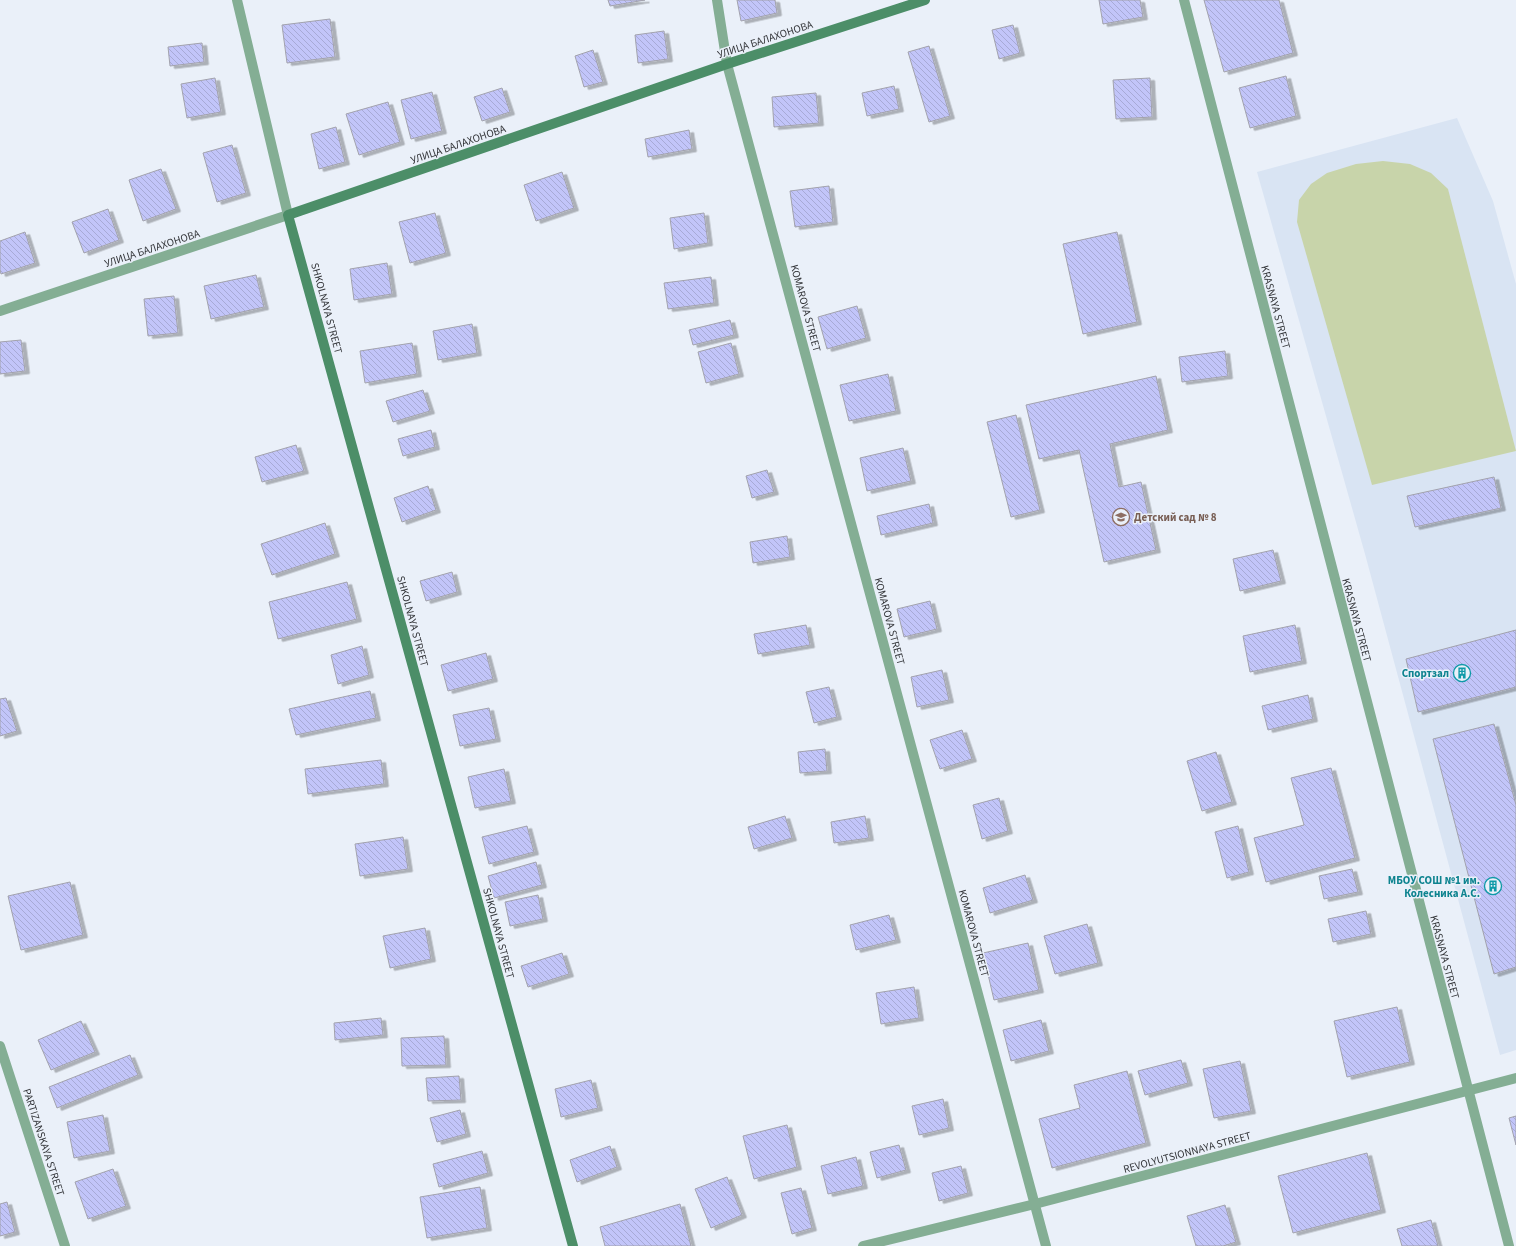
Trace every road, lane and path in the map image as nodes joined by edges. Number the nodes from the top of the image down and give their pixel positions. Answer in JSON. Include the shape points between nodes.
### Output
{"nodes":[{"id":1,"x":237,"y":0,"type":"edge"},
{"id":2,"x":717,"y":0,"type":"edge"},
{"id":3,"x":925,"y":0,"type":"edge"},
{"id":4,"x":1184,"y":0,"type":"edge"},
{"id":5,"x":727,"y":64,"type":"junction"},
{"id":6,"x":288,"y":215,"type":"junction"},
{"id":7,"x":0,"y":311,"type":"edge"},
{"id":8,"x":0,"y":1046,"type":"edge"},
{"id":9,"x":1516,"y":1078,"type":"edge"},
{"id":10,"x":1468,"y":1092,"type":"junction"},
{"id":11,"x":1035,"y":1204,"type":"junction"},
{"id":12,"x":65,"y":1246,"type":"edge"},
{"id":13,"x":573,"y":1246,"type":"edge"},
{"id":14,"x":863,"y":1246,"type":"edge"},
{"id":15,"x":1046,"y":1246,"type":"edge"},
{"id":16,"x":1509,"y":1246,"type":"edge"}],
"edges":[{"from":1,"to":6,"type":"street","name":"SHKOLNAYA STREET"},
{"from":2,"to":5,"type":"street","name":"KOMAROVA STREET"},
{"from":3,"to":5,"type":"street","name":"УЛИЦА БАЛАХОНОВА"},
{"from":4,"to":10,"type":"street","name":"KRASNAYA STREET"},
{"from":5,"to":6,"type":"street","name":"УЛИЦА БАЛАХОНОВА"},
{"from":5,"to":11,"type":"street","name":"KOMAROVA STREET"},
{"from":6,"to":7,"type":"street","name":"УЛИЦА БАЛАХОНОВА"},
{"from":6,"to":13,"type":"street","name":"SHKOLNAYA STREET"},
{"from":8,"to":12,"type":"street","name":"PARTIZANSKAYA STREET"},
{"from":9,"to":10,"type":"street","name":"REVOLYUTSIONNAYA STREET"},
{"from":10,"to":11,"type":"street","name":"REVOLYUTSIONNAYA STREET"},
{"from":10,"to":16,"type":"street","name":"KRASNAYA STREET"},
{"from":11,"to":14,"type":"street","name":"REVOLYUTSIONNAYA STREET"},
{"from":11,"to":15,"type":"street","name":"KOMAROVA STREET"}]}
